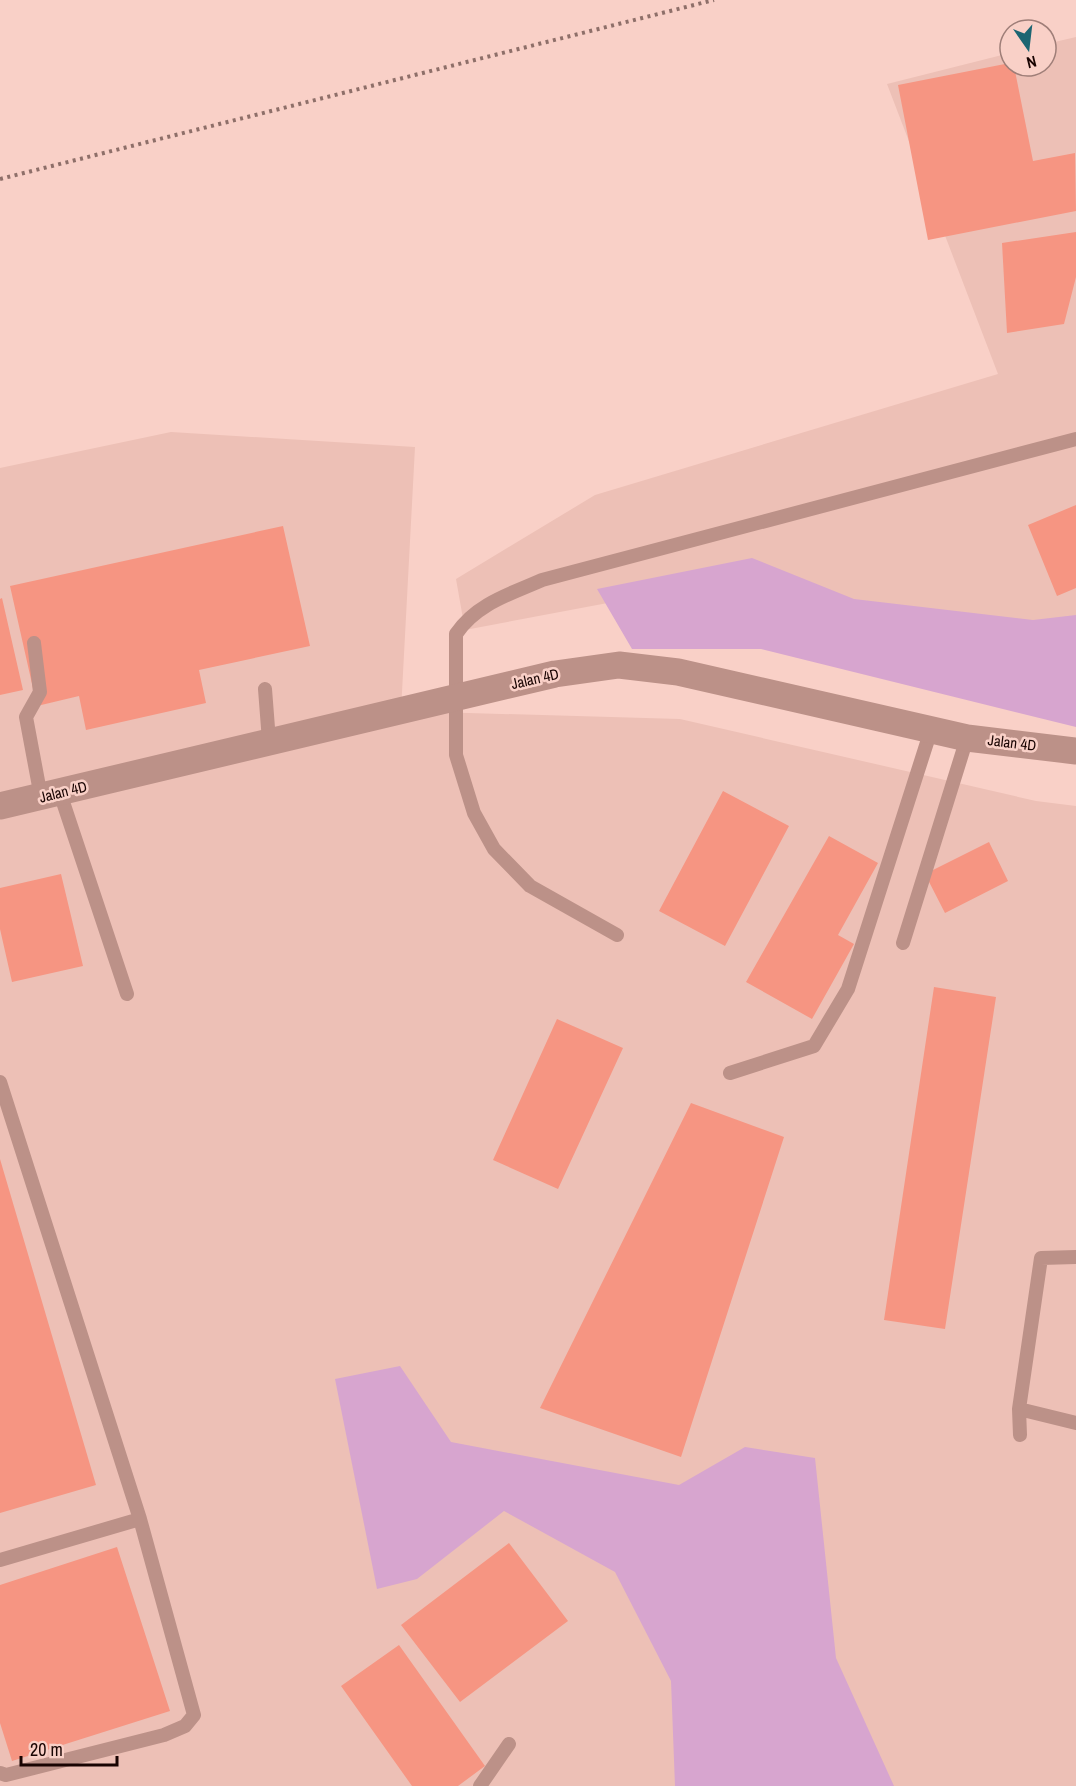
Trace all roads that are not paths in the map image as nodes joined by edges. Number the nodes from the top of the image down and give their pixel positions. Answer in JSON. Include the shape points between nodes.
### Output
{"nodes":[{"id":1,"x":1076,"y":439,"type":"edge"},
{"id":2,"x":34,"y":643,"type":"dead end"},
{"id":3,"x":265,"y":689,"type":"dead end"},
{"id":4,"x":455,"y":698,"type":"junction"},
{"id":5,"x":931,"y":730,"type":"junction"},
{"id":6,"x":967,"y":738,"type":"junction"},
{"id":7,"x":269,"y":741,"type":"junction"},
{"id":8,"x":1076,"y":751,"type":"edge"},
{"id":9,"x":50,"y":795,"type":"junction"},
{"id":10,"x":0,"y":806,"type":"edge"},
{"id":11,"x":617,"y":934,"type":"dead end"},
{"id":12,"x":903,"y":943,"type":"dead end"},
{"id":13,"x":127,"y":994,"type":"dead end"},
{"id":14,"x":730,"y":1073,"type":"dead end"},
{"id":15,"x":0,"y":1082,"type":"edge"},
{"id":16,"x":1076,"y":1257,"type":"edge"},
{"id":17,"x":1019,"y":1409,"type":"junction"},
{"id":18,"x":1076,"y":1423,"type":"edge"},
{"id":19,"x":1020,"y":1435,"type":"dead end"},
{"id":20,"x":140,"y":1519,"type":"junction"},
{"id":21,"x":0,"y":1560,"type":"edge"},
{"id":22,"x":509,"y":1744,"type":"dead end"},
{"id":23,"x":0,"y":1773,"type":"edge"},
{"id":24,"x":480,"y":1786,"type":"edge"}],
"edges":[{"from":1,"to":4,"type":"lane","via":[[542,580],[481,607],[464,622],[456,634]]},
{"from":2,"to":9,"type":"lane","via":[[40,692],[26,717]]},
{"from":3,"to":7,"type":"lane"},
{"from":4,"to":5,"type":"street","name":"Jalan 4D","via":[[555,674],[619,665],[678,672]]},
{"from":4,"to":7,"type":"street","name":"Jalan 4D"},
{"from":4,"to":11,"type":"lane","via":[[460,773],[474,813],[494,849],[530,886]]},
{"from":5,"to":6,"type":"street","name":"Jalan 4D"},
{"from":5,"to":14,"type":"lane","via":[[848,989],[814,1046]]},
{"from":6,"to":8,"type":"street","name":"Jalan 4D"},
{"from":6,"to":12,"type":"lane"},
{"from":7,"to":9,"type":"street","name":"Jalan 4D"},
{"from":9,"to":10,"type":"street","name":"Jalan 4D"},
{"from":9,"to":13,"type":"lane"},
{"from":15,"to":20,"type":"lane"},
{"from":16,"to":17,"type":"lane","via":[[1041,1258]]},
{"from":17,"to":18,"type":"lane"},
{"from":17,"to":19,"type":"lane"},
{"from":20,"to":21,"type":"lane"},
{"from":20,"to":23,"type":"lane","via":[[194,1714],[185,1726],[164,1735]]},
{"from":22,"to":24,"type":"lane"}]}
